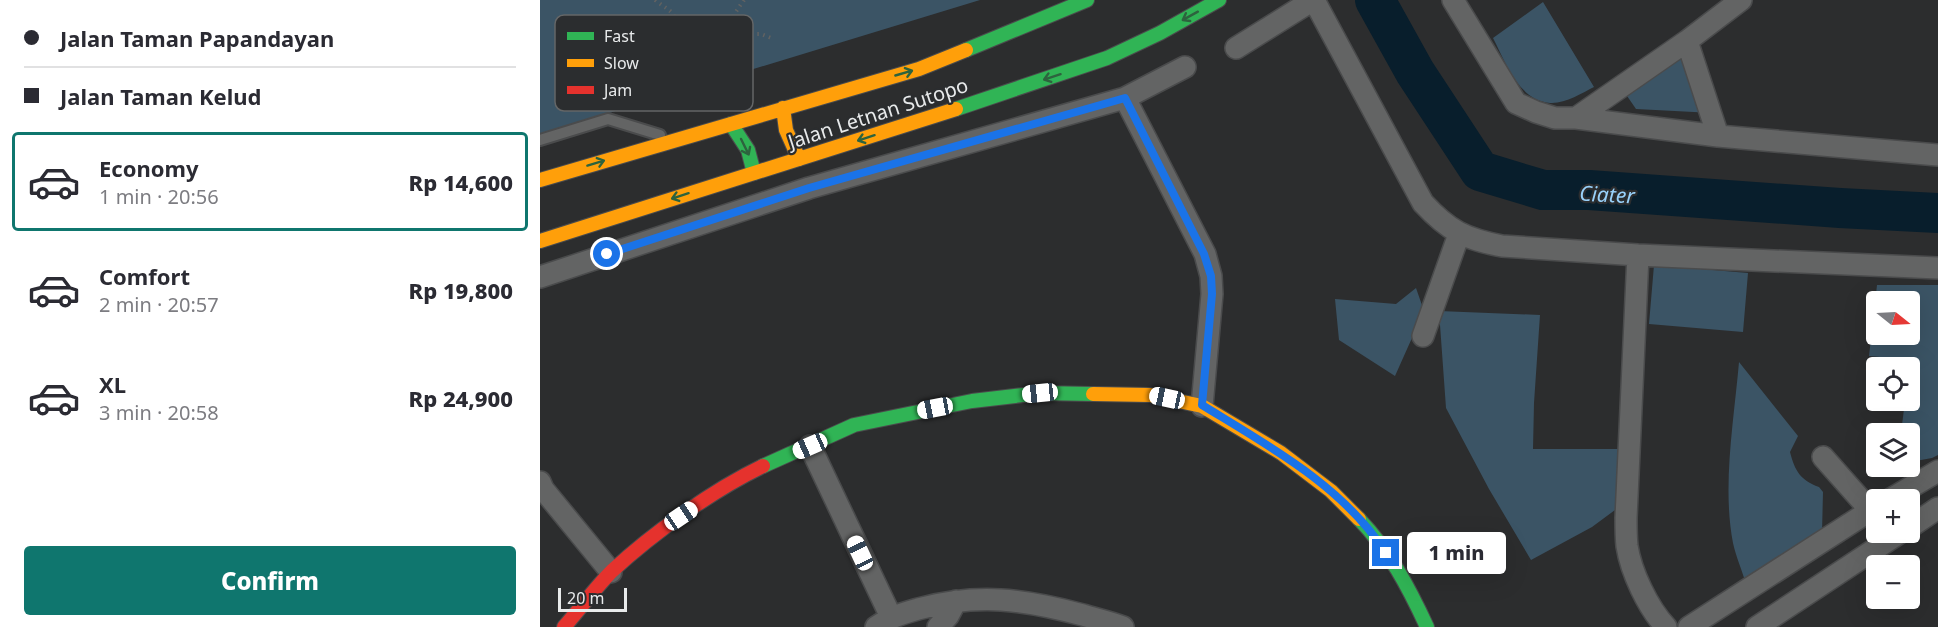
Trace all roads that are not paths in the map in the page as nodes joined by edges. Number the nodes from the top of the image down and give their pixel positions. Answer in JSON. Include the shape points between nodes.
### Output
{"nodes":[{"id":1,"x":1087,"y":0,"type":"edge"},
{"id":2,"x":1219,"y":0,"type":"edge"},
{"id":3,"x":1313,"y":0,"type":"edge"},
{"id":4,"x":1453,"y":0,"type":"edge"},
{"id":5,"x":1741,"y":0,"type":"edge"},
{"id":6,"x":1687,"y":41,"type":"junction"},
{"id":7,"x":1236,"y":48,"type":"dead end"},
{"id":8,"x":1185,"y":67,"type":"dead end"},
{"id":9,"x":1125,"y":98,"type":"junction"},
{"id":10,"x":783,"y":108,"type":"junction"},
{"id":11,"x":1576,"y":118,"type":"junction"},
{"id":12,"x":731,"y":124,"type":"junction"},
{"id":13,"x":1718,"y":136,"type":"junction"},
{"id":14,"x":540,"y":140,"type":"edge"},
{"id":15,"x":676,"y":140,"type":"junction"},
{"id":16,"x":1938,"y":155,"type":"edge"},
{"id":17,"x":799,"y":159,"type":"junction"},
{"id":18,"x":754,"y":173,"type":"junction"},
{"id":19,"x":540,"y":180,"type":"edge"},
{"id":20,"x":1460,"y":234,"type":"junction"},
{"id":21,"x":540,"y":241,"type":"edge"},
{"id":22,"x":1638,"y":255,"type":"junction"},
{"id":23,"x":1938,"y":268,"type":"edge"},
{"id":24,"x":540,"y":277,"type":"edge"},
{"id":25,"x":1423,"y":336,"type":"dead end"},
{"id":26,"x":1202,"y":405,"type":"junction"},
{"id":27,"x":810,"y":446,"type":"junction"},
{"id":28,"x":1824,"y":457,"type":"dead end"},
{"id":29,"x":1938,"y":471,"type":"edge"},
{"id":30,"x":540,"y":482,"type":"edge"},
{"id":31,"x":1908,"y":489,"type":"edge"},
{"id":32,"x":1866,"y":502,"type":"edge"},
{"id":33,"x":1938,"y":508,"type":"edge"},
{"id":34,"x":1866,"y":513,"type":"edge"},
{"id":35,"x":1920,"y":520,"type":"edge"},
{"id":36,"x":1884,"y":543,"type":"edge"},
{"id":37,"x":610,"y":572,"type":"junction"},
{"id":38,"x":956,"y":601,"type":"junction"},
{"id":39,"x":883,"y":622,"type":"edge"},
{"id":40,"x":564,"y":627,"type":"edge"},
{"id":41,"x":938,"y":627,"type":"edge"},
{"id":42,"x":1123,"y":627,"type":"edge"},
{"id":43,"x":1427,"y":627,"type":"edge"},
{"id":44,"x":1666,"y":627,"type":"edge"},
{"id":45,"x":1689,"y":627,"type":"edge"},
{"id":46,"x":1757,"y":627,"type":"edge"}],
"edges":[{"from":10,"to":1,"type":"main road","name":"Jalan Letnan Sutopo","one_way":true,"via":[[920,69]]},
{"from":2,"to":17,"type":"main road","name":"Jalan Letnan Sutopo","one_way":true,"via":[[1107,58]]},
{"from":3,"to":7,"type":"street"},
{"from":3,"to":20,"type":"street","via":[[1423,203]]},
{"from":4,"to":11,"type":"street","via":[[1516,103],[1555,118]]},
{"from":5,"to":6,"type":"street"},
{"from":6,"to":11,"type":"street"},
{"from":6,"to":13,"type":"street"},
{"from":8,"to":9,"type":"street"},
{"from":9,"to":24,"type":"street","via":[[809,188]]},
{"from":9,"to":26,"type":"street","via":[[1204,254],[1211,276]]},
{"from":10,"to":12,"type":"main road","name":"Jalan Letnan Sutopo"},
{"from":10,"to":17,"type":"main road","via":[[786,130]]},
{"from":11,"to":13,"type":"street"},
{"from":12,"to":15,"type":"main road","name":"Jalan Letnan Sutopo"},
{"from":12,"to":18,"type":"main road","one_way":true,"via":[[748,150]]},
{"from":13,"to":16,"type":"street"},
{"from":14,"to":15,"type":"lane","via":[[608,120]]},
{"from":19,"to":15,"type":"main road","name":"Jalan Letnan Sutopo","one_way":true},
{"from":17,"to":18,"type":"main road","name":"Jalan Letnan Sutopo"},
{"from":18,"to":21,"type":"main road","name":"Jalan Letnan Sutopo","one_way":true},
{"from":20,"to":22,"type":"street","via":[[1503,246]]},
{"from":20,"to":25,"type":"street"},
{"from":22,"to":23,"type":"street"},
{"from":22,"to":44,"type":"street","via":[[1627,547],[1639,584]]},
{"from":26,"to":27,"type":"main road","via":[[1150,394],[1040,393],[888,417],[854,425]]},
{"from":26,"to":43,"type":"main road","via":[[1281,453],[1331,491],[1374,535],[1410,590]]},
{"from":27,"to":37,"type":"main road","via":[[740,477],[662,529]]},
{"from":27,"to":39,"type":"street"},
{"from":28,"to":32,"type":"street"},
{"from":29,"to":31,"type":"street"},
{"from":30,"to":37,"type":"street"},
{"from":33,"to":35,"type":"street"},
{"from":34,"to":45,"type":"street"},
{"from":36,"to":46,"type":"street"},
{"from":37,"to":40,"type":"main road"},
{"from":38,"to":39,"type":"street"},
{"from":38,"to":41,"type":"street"},
{"from":38,"to":42,"type":"street","via":[[983,598],[1030,602]]}]}
